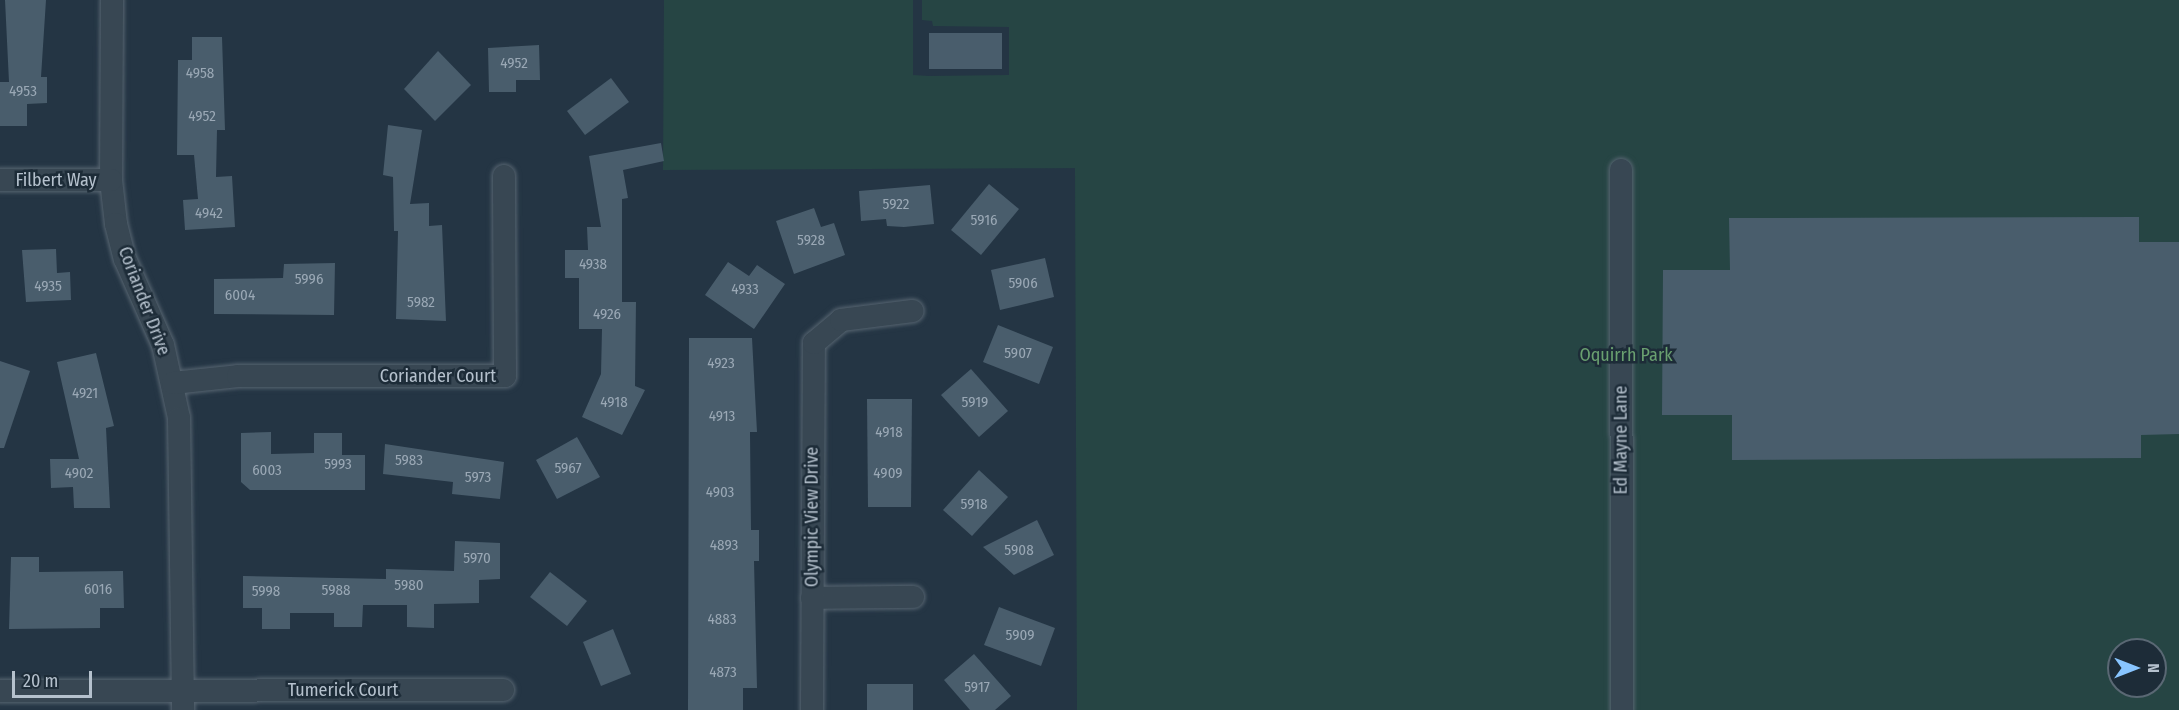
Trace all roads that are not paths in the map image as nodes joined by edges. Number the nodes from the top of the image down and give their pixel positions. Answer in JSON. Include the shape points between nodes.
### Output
{"nodes":[{"id":1,"x":112,"y":0,"type":"edge"},
{"id":2,"x":1621,"y":170,"type":"dead end"},
{"id":3,"x":504,"y":176,"type":"dead end"},
{"id":4,"x":0,"y":180,"type":"edge"},
{"id":5,"x":111,"y":180,"type":"junction"},
{"id":6,"x":912,"y":311,"type":"dead end"},
{"id":7,"x":172,"y":383,"type":"junction"},
{"id":8,"x":913,"y":597,"type":"dead end"},
{"id":9,"x":812,"y":598,"type":"junction"},
{"id":10,"x":503,"y":690,"type":"dead end"},
{"id":11,"x":0,"y":691,"type":"edge"},
{"id":12,"x":183,"y":700,"type":"edge"},
{"id":13,"x":812,"y":710,"type":"edge"},
{"id":14,"x":1622,"y":710,"type":"edge"}],
"edges":[{"from":1,"to":5,"type":"street","name":"Coriander Drive"},
{"from":2,"to":14,"type":"street","name":"Ed Mayne Lane"},
{"from":3,"to":7,"type":"street","name":"Coriander Court","via":[[505,376],[238,376]]},
{"from":4,"to":5,"type":"street","name":"Filbert Way"},
{"from":5,"to":7,"type":"street","name":"Coriander Drive","via":[[125,259],[163,345]]},
{"from":6,"to":9,"type":"street","name":"Olympic View Drive","via":[[862,315],[825,328],[814,343],[810,362]]},
{"from":7,"to":12,"type":"street","name":"Coriander Drive","via":[[182,457]]},
{"from":8,"to":9,"type":"street"},
{"from":9,"to":13,"type":"street","name":"Olympic View Drive"},
{"from":10,"to":12,"type":"street","name":"Tumerick Court"},
{"from":11,"to":12,"type":"street","name":"Tumerick Court"}]}
